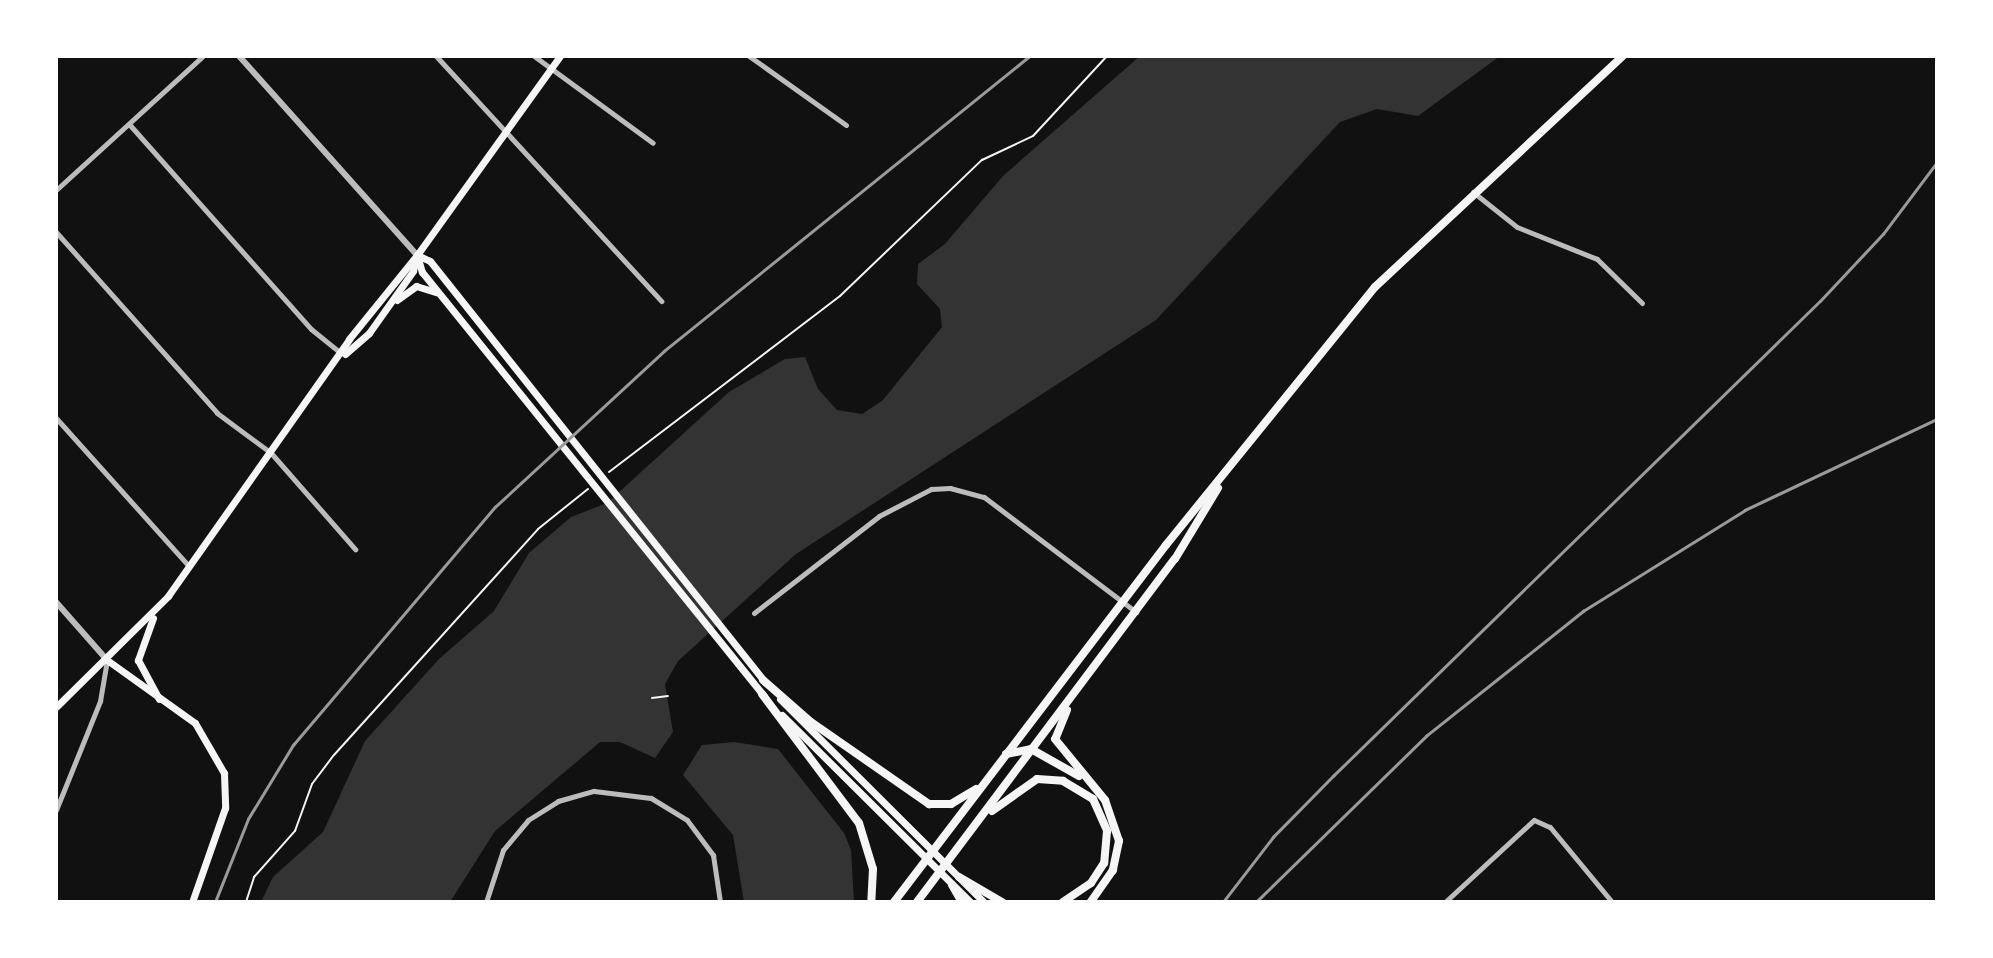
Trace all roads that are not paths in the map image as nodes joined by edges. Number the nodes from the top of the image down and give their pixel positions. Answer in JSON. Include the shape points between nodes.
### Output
{"nodes":[{"id":1,"x":203,"y":56,"type":"edge"},
{"id":2,"x":239,"y":56,"type":"edge"},
{"id":3,"x":436,"y":56,"type":"edge"},
{"id":4,"x":534,"y":56,"type":"edge"},
{"id":5,"x":560,"y":56,"type":"edge"},
{"id":6,"x":749,"y":56,"type":"edge"},
{"id":7,"x":1623,"y":56,"type":"edge"},
{"id":8,"x":551,"y":68,"type":"junction"},
{"id":9,"x":129,"y":124,"type":"junction"},
{"id":10,"x":846,"y":125,"type":"dead end"},
{"id":11,"x":506,"y":131,"type":"junction"},
{"id":12,"x":653,"y":143,"type":"dead end"},
{"id":13,"x":56,"y":190,"type":"edge"},
{"id":14,"x":1473,"y":192,"type":"junction"},
{"id":15,"x":56,"y":232,"type":"edge"},
{"id":16,"x":417,"y":255,"type":"junction"},
{"id":17,"x":441,"y":295,"type":"junction"},
{"id":18,"x":661,"y":301,"type":"dead end"},
{"id":19,"x":1642,"y":303,"type":"dead end"},
{"id":20,"x":380,"y":318,"type":"junction"},
{"id":21,"x":344,"y":355,"type":"junction"},
{"id":22,"x":56,"y":418,"type":"edge"},
{"id":23,"x":271,"y":453,"type":"junction"},
{"id":24,"x":1230,"y":467,"type":"junction"},
{"id":25,"x":355,"y":549,"type":"dead end"},
{"id":26,"x":189,"y":566,"type":"junction"},
{"id":27,"x":1123,"y":601,"type":"junction"},
{"id":28,"x":56,"y":602,"type":"edge"},
{"id":29,"x":158,"y":608,"type":"junction"},
{"id":30,"x":1136,"y":612,"type":"junction"},
{"id":31,"x":754,"y":613,"type":"dead end"},
{"id":32,"x":107,"y":660,"type":"junction"},
{"id":33,"x":764,"y":680,"type":"junction"},
{"id":34,"x":1081,"y":684,"type":"junction"},
{"id":35,"x":762,"y":694,"type":"junction"},
{"id":36,"x":162,"y":702,"type":"junction"},
{"id":37,"x":56,"y":707,"type":"edge"},
{"id":38,"x":1031,"y":749,"type":"junction"},
{"id":39,"x":1006,"y":754,"type":"junction"},
{"id":40,"x":984,"y":783,"type":"junction"},
{"id":41,"x":1093,"y":786,"type":"junction"},
{"id":42,"x":56,"y":810,"type":"edge"},
{"id":43,"x":968,"y":835,"type":"junction"},
{"id":44,"x":959,"y":877,"type":"junction"},
{"id":45,"x":952,"y":885,"type":"junction"},
{"id":46,"x":192,"y":902,"type":"edge"},
{"id":47,"x":486,"y":902,"type":"edge"},
{"id":48,"x":720,"y":902,"type":"edge"},
{"id":49,"x":871,"y":902,"type":"edge"},
{"id":50,"x":894,"y":902,"type":"edge"},
{"id":51,"x":917,"y":902,"type":"edge"},
{"id":52,"x":962,"y":902,"type":"edge"},
{"id":53,"x":970,"y":902,"type":"edge"},
{"id":54,"x":984,"y":902,"type":"edge"},
{"id":55,"x":1002,"y":902,"type":"edge"},
{"id":56,"x":1063,"y":902,"type":"edge"},
{"id":57,"x":1091,"y":902,"type":"edge"},
{"id":58,"x":1445,"y":902,"type":"edge"},
{"id":59,"x":1612,"y":902,"type":"edge"}],
"edges":[{"from":1,"to":9,"type":"street"},
{"from":2,"to":16,"type":"street"},
{"from":3,"to":11,"type":"street"},
{"from":4,"to":8,"type":"street"},
{"from":5,"to":8,"type":"main road"},
{"from":6,"to":10,"type":"street"},
{"from":7,"to":14,"type":"main road"},
{"from":8,"to":11,"type":"main road"},
{"from":8,"to":12,"type":"street"},
{"from":9,"to":13,"type":"street"},
{"from":9,"to":21,"type":"street","via":[[311,329]]},
{"from":11,"to":16,"type":"main road"},
{"from":11,"to":18,"type":"street"},
{"from":14,"to":19,"type":"street","via":[[1517,227],[1597,259]]},
{"from":14,"to":24,"type":"main road","via":[[1384,277]]},
{"from":15,"to":23,"type":"street","via":[[217,413]]},
{"from":16,"to":17,"type":"main road"},
{"from":16,"to":20,"type":"main road","via":[[413,271]]},
{"from":16,"to":21,"type":"main road","via":[[406,261]]},
{"from":16,"to":33,"type":"main road","via":[[430,261]]},
{"from":17,"to":20,"type":"main road","via":[[416,286]]},
{"from":17,"to":35,"type":"main road"},
{"from":20,"to":21,"type":"main road"},
{"from":21,"to":23,"type":"main road"},
{"from":22,"to":26,"type":"street"},
{"from":23,"to":25,"type":"street"},
{"from":23,"to":26,"type":"main road"},
{"from":24,"to":27,"type":"main road"},
{"from":24,"to":30,"type":"main road"},
{"from":26,"to":29,"type":"main road"},
{"from":27,"to":30,"type":"street"},
{"from":27,"to":31,"type":"street","via":[[984,497],[950,488],[931,489],[879,516]]},
{"from":27,"to":39,"type":"main road"},
{"from":28,"to":32,"type":"street"},
{"from":29,"to":32,"type":"main road"},
{"from":29,"to":36,"type":"main road","via":[[138,660]]},
{"from":30,"to":34,"type":"main road"},
{"from":32,"to":36,"type":"main road"},
{"from":32,"to":37,"type":"main road"},
{"from":32,"to":42,"type":"street","via":[[100,701]]},
{"from":33,"to":40,"type":"main road","via":[[811,722],[929,804],[951,804]]},
{"from":33,"to":44,"type":"main road"},
{"from":34,"to":38,"type":"main road"},
{"from":34,"to":41,"type":"main road","via":[[1055,739]]},
{"from":35,"to":45,"type":"main road"},
{"from":35,"to":49,"type":"main road","via":[[859,823],[873,869]]},
{"from":36,"to":46,"type":"main road","via":[[206,735],[224,773],[225,808]]},
{"from":38,"to":39,"type":"main road"},
{"from":38,"to":41,"type":"main road"},
{"from":38,"to":43,"type":"main road"},
{"from":39,"to":40,"type":"main road"},
{"from":40,"to":50,"type":"main road"},
{"from":41,"to":57,"type":"main road","via":[[1112,811],[1119,841],[1112,870]]},
{"from":43,"to":51,"type":"main road"},
{"from":43,"to":56,"type":"main road","via":[[1027,783],[1055,780],[1084,791],[1105,820],[1107,852],[1091,883]]},
{"from":44,"to":54,"type":"main road"},
{"from":44,"to":55,"type":"main road"},
{"from":45,"to":52,"type":"main road"},
{"from":45,"to":53,"type":"main road"},
{"from":47,"to":48,"type":"street","via":[[503,850],[528,820],[558,801],[594,791],[652,798],[687,820],[713,855]]},
{"from":58,"to":59,"type":"street","via":[[1524,826],[1538,820]]}]}
